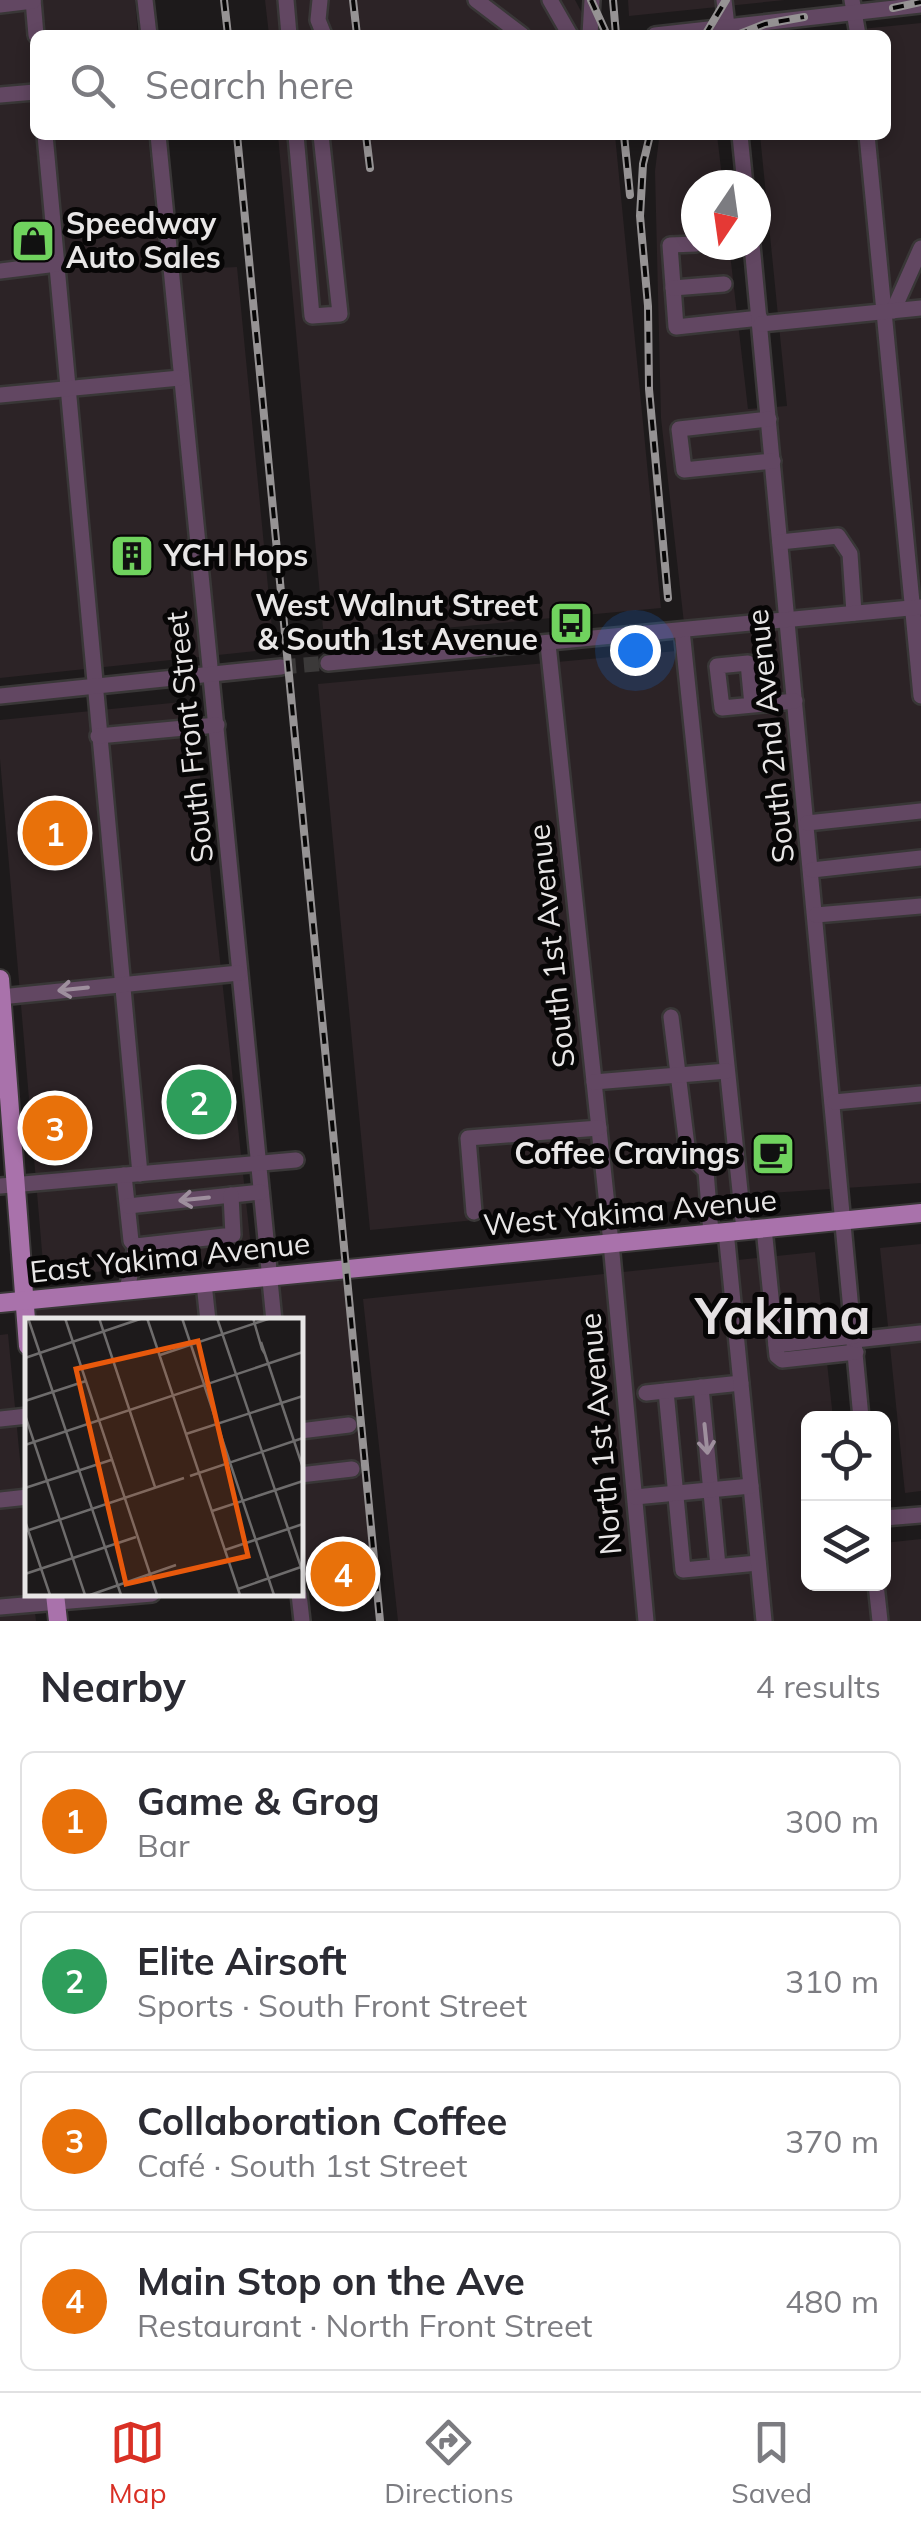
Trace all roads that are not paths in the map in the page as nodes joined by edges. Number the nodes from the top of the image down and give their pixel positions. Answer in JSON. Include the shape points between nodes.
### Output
{"nodes":[{"id":1,"x":33,"y":0,"type":"edge"},
{"id":2,"x":146,"y":0,"type":"edge"},
{"id":3,"x":286,"y":0,"type":"edge"},
{"id":4,"x":320,"y":0,"type":"edge"},
{"id":5,"x":476,"y":0,"type":"edge"},
{"id":6,"x":550,"y":0,"type":"edge"},
{"id":7,"x":592,"y":0,"type":"edge"},
{"id":8,"x":724,"y":0,"type":"edge"},
{"id":9,"x":0,"y":5,"type":"edge"},
{"id":10,"x":921,"y":5,"type":"edge"},
{"id":11,"x":854,"y":6,"type":"edge"},
{"id":12,"x":36,"y":30,"type":"edge"},
{"id":13,"x":148,"y":30,"type":"edge"},
{"id":14,"x":288,"y":30,"type":"edge"},
{"id":15,"x":322,"y":30,"type":"edge"},
{"id":16,"x":515,"y":30,"type":"edge"},
{"id":17,"x":567,"y":30,"type":"edge"},
{"id":18,"x":590,"y":30,"type":"edge"},
{"id":19,"x":728,"y":30,"type":"edge"},
{"id":20,"x":30,"y":92,"type":"edge"},
{"id":21,"x":0,"y":95,"type":"edge"},
{"id":22,"x":46,"y":140,"type":"edge"},
{"id":23,"x":158,"y":140,"type":"edge"},
{"id":24,"x":296,"y":140,"type":"edge"},
{"id":25,"x":322,"y":140,"type":"edge"},
{"id":26,"x":740,"y":140,"type":"edge"},
{"id":27,"x":868,"y":140,"type":"edge"},
{"id":28,"x":744,"y":170,"type":"edge"},
{"id":29,"x":681,"y":245,"type":"edge"},
{"id":30,"x":921,"y":248,"type":"edge"},
{"id":31,"x":754,"y":260,"type":"edge"},
{"id":32,"x":56,"y":264,"type":"junction"},
{"id":33,"x":0,"y":270,"type":"edge"},
{"id":34,"x":724,"y":284,"type":"dead end"},
{"id":35,"x":673,"y":288,"type":"junction"},
{"id":36,"x":921,"y":308,"type":"edge"},
{"id":37,"x":888,"y":311,"type":"junction"},
{"id":38,"x":760,"y":321,"type":"junction"},
{"id":39,"x":180,"y":378,"type":"junction"},
{"id":40,"x":68,"y":389,"type":"junction"},
{"id":41,"x":0,"y":395,"type":"edge"},
{"id":42,"x":769,"y":419,"type":"junction"},
{"id":43,"x":773,"y":460,"type":"junction"},
{"id":44,"x":780,"y":542,"type":"junction"},
{"id":45,"x":917,"y":608,"type":"edge"},
{"id":46,"x":854,"y":613,"type":"junction"},
{"id":47,"x":787,"y":618,"type":"junction"},
{"id":48,"x":682,"y":630,"type":"junction"},
{"id":49,"x":548,"y":644,"type":"junction"},
{"id":50,"x":328,"y":663,"type":"tunnel mouth"},
{"id":51,"x":281,"y":667,"type":"tunnel mouth"},
{"id":52,"x":212,"y":675,"type":"junction"},
{"id":53,"x":93,"y":686,"type":"junction"},
{"id":54,"x":0,"y":696,"type":"edge"},
{"id":55,"x":921,"y":696,"type":"edge"},
{"id":56,"x":795,"y":700,"type":"junction"},
{"id":57,"x":752,"y":705,"type":"dead end"},
{"id":58,"x":217,"y":725,"type":"junction"},
{"id":59,"x":98,"y":736,"type":"junction"},
{"id":60,"x":921,"y":811,"type":"edge"},
{"id":61,"x":807,"y":823,"type":"junction"},
{"id":62,"x":921,"y":858,"type":"edge"},
{"id":63,"x":812,"y":870,"type":"junction"},
{"id":64,"x":921,"y":906,"type":"edge"},
{"id":65,"x":816,"y":916,"type":"junction"},
{"id":66,"x":240,"y":972,"type":"junction"},
{"id":67,"x":124,"y":984,"type":"junction"},
{"id":68,"x":1,"y":991,"type":"edge"},
{"id":69,"x":671,"y":1017,"type":"dead end"},
{"id":70,"x":727,"y":1071,"type":"junction"},
{"id":71,"x":678,"y":1075,"type":"junction"},
{"id":72,"x":594,"y":1082,"type":"junction"},
{"id":73,"x":921,"y":1094,"type":"edge"},
{"id":74,"x":834,"y":1102,"type":"junction"},
{"id":75,"x":599,"y":1128,"type":"junction"},
{"id":76,"x":296,"y":1160,"type":"dead end"},
{"id":77,"x":258,"y":1163,"type":"junction"},
{"id":78,"x":132,"y":1174,"type":"junction"},
{"id":79,"x":7,"y":1185,"type":"edge"},
{"id":80,"x":261,"y":1192,"type":"junction"},
{"id":81,"x":231,"y":1195,"type":"junction"},
{"id":82,"x":128,"y":1206,"type":"junction"},
{"id":83,"x":474,"y":1212,"type":"dead end"},
{"id":84,"x":921,"y":1214,"type":"edge"},
{"id":85,"x":845,"y":1221,"type":"junction"},
{"id":86,"x":764,"y":1228,"type":"junction"},
{"id":87,"x":727,"y":1232,"type":"junction"},
{"id":88,"x":611,"y":1243,"type":"junction"},
{"id":89,"x":136,"y":1246,"type":"junction"},
{"id":90,"x":345,"y":1268,"type":"joint"},
{"id":91,"x":270,"y":1275,"type":"junction"},
{"id":92,"x":204,"y":1283,"type":"junction"},
{"id":93,"x":127,"y":1290,"type":"junction"},
{"id":94,"x":22,"y":1301,"type":"junction"},
{"id":95,"x":0,"y":1303,"type":"edge"},
{"id":96,"x":208,"y":1318,"type":"edge"},
{"id":97,"x":274,"y":1318,"type":"edge"},
{"id":98,"x":25,"y":1324,"type":"edge"},
{"id":99,"x":921,"y":1333,"type":"edge"},
{"id":100,"x":855,"y":1343,"type":"junction"},
{"id":101,"x":741,"y":1384,"type":"junction"},
{"id":102,"x":701,"y":1388,"type":"junction"},
{"id":103,"x":666,"y":1391,"type":"junction"},
{"id":104,"x":646,"y":1393,"type":"dead end"},
{"id":105,"x":860,"y":1411,"type":"edge"},
{"id":106,"x":25,"y":1416,"type":"edge"},
{"id":107,"x":0,"y":1419,"type":"edge"},
{"id":108,"x":349,"y":1426,"type":"dead end"},
{"id":109,"x":302,"y":1430,"type":"edge"},
{"id":110,"x":352,"y":1469,"type":"dead end"},
{"id":111,"x":302,"y":1475,"type":"edge"},
{"id":112,"x":751,"y":1486,"type":"junction"},
{"id":113,"x":711,"y":1490,"type":"junction"},
{"id":114,"x":676,"y":1494,"type":"junction"},
{"id":115,"x":25,"y":1498,"type":"edge"},
{"id":116,"x":634,"y":1498,"type":"junction"},
{"id":117,"x":0,"y":1500,"type":"edge"},
{"id":118,"x":921,"y":1515,"type":"edge"},
{"id":119,"x":891,"y":1517,"type":"edge"},
{"id":120,"x":758,"y":1563,"type":"junction"},
{"id":121,"x":718,"y":1566,"type":"junction"},
{"id":122,"x":877,"y":1591,"type":"edge"},
{"id":123,"x":135,"y":1596,"type":"edge"},
{"id":124,"x":299,"y":1596,"type":"edge"},
{"id":125,"x":57,"y":1605,"type":"edge"},
{"id":126,"x":0,"y":1607,"type":"edge"},
{"id":127,"x":302,"y":1621,"type":"edge"},
{"id":128,"x":646,"y":1621,"type":"edge"},
{"id":129,"x":764,"y":1621,"type":"edge"},
{"id":130,"x":880,"y":1621,"type":"edge"}],
"edges":[{"from":1,"to":9,"type":"street"},
{"from":1,"to":12,"type":"street"},
{"from":2,"to":13,"type":"street"},
{"from":3,"to":14,"type":"street"},
{"from":4,"to":15,"type":"street"},
{"from":5,"to":16,"type":"street"},
{"from":6,"to":17,"type":"street"},
{"from":7,"to":18,"type":"street"},
{"from":8,"to":19,"type":"street"},
{"from":10,"to":11,"type":"street"},
{"from":11,"to":19,"type":"street"},
{"from":20,"to":21,"type":"street"},
{"from":22,"to":32,"type":"street"},
{"from":23,"to":39,"type":"street","name":"South Front Street"},
{"from":24,"to":25,"type":"street","via":[[312,316],[340,314]]},
{"from":26,"to":28,"type":"street"},
{"from":27,"to":37,"type":"street"},
{"from":29,"to":35,"type":"street","via":[[670,245]]},
{"from":30,"to":37,"type":"street"},
{"from":31,"to":38,"type":"street","name":"South 2nd Avenue"},
{"from":32,"to":33,"type":"street"},
{"from":32,"to":40,"type":"street"},
{"from":34,"to":35,"type":"street"},
{"from":35,"to":38,"type":"street","via":[[676,327]]},
{"from":36,"to":37,"type":"street"},
{"from":37,"to":38,"type":"street"},
{"from":37,"to":45,"type":"street"},
{"from":38,"to":42,"type":"street","name":"South 2nd Avenue"},
{"from":39,"to":40,"type":"street"},
{"from":39,"to":52,"type":"street","name":"South Front Street"},
{"from":40,"to":41,"type":"street"},
{"from":40,"to":53,"type":"street"},
{"from":42,"to":43,"type":"street","name":"South 2nd Avenue"},
{"from":42,"to":43,"type":"street","via":[[679,429],[684,470]]},
{"from":43,"to":44,"type":"street","name":"South 2nd Avenue"},
{"from":44,"to":46,"type":"street","via":[[838,536],[850,554]]},
{"from":44,"to":47,"type":"street","name":"South 2nd Avenue"},
{"from":45,"to":46,"type":"street"},
{"from":45,"to":55,"type":"street"},
{"from":46,"to":47,"type":"street"},
{"from":47,"to":48,"type":"street"},
{"from":47,"to":56,"type":"street","name":"South 2nd Avenue"},
{"from":48,"to":49,"type":"street"},
{"from":48,"to":70,"type":"street"},
{"from":49,"to":50,"type":"street"},
{"from":49,"to":72,"type":"street","name":"South 1st Avenue"},
{"from":51,"to":52,"type":"street"},
{"from":52,"to":53,"type":"street"},
{"from":52,"to":58,"type":"street","name":"South Front Street"},
{"from":53,"to":54,"type":"street"},
{"from":53,"to":59,"type":"street"},
{"from":56,"to":57,"type":"street"},
{"from":56,"to":61,"type":"street","name":"South 2nd Avenue"},
{"from":58,"to":59,"type":"street"},
{"from":58,"to":66,"type":"street","name":"South Front Street"},
{"from":59,"to":67,"type":"street"},
{"from":60,"to":61,"type":"street"},
{"from":61,"to":63,"type":"street","name":"South 2nd Avenue"},
{"from":62,"to":63,"type":"street"},
{"from":63,"to":65,"type":"street","name":"South 2nd Avenue"},
{"from":64,"to":65,"type":"street"},
{"from":65,"to":74,"type":"street","name":"South 2nd Avenue"},
{"from":66,"to":67,"type":"street"},
{"from":66,"to":77,"type":"street","name":"South Front Street"},
{"from":67,"to":68,"type":"street","one_way":true},
{"from":67,"to":78,"type":"street"},
{"from":68,"to":79,"type":"main road"},
{"from":69,"to":71,"type":"street"},
{"from":70,"to":71,"type":"street"},
{"from":70,"to":87,"type":"street"},
{"from":71,"to":72,"type":"street"},
{"from":71,"to":87,"type":"street","via":[[688,1154],[706,1171]]},
{"from":72,"to":75,"type":"street","name":"South 1st Avenue"},
{"from":73,"to":74,"type":"street"},
{"from":74,"to":85,"type":"street","name":"South 2nd Avenue"},
{"from":75,"to":83,"type":"street","via":[[468,1138]]},
{"from":75,"to":88,"type":"street","name":"South 1st Avenue"},
{"from":76,"to":77,"type":"street"},
{"from":77,"to":78,"type":"street"},
{"from":77,"to":80,"type":"street","name":"South Front Street"},
{"from":78,"to":79,"type":"street"},
{"from":78,"to":82,"type":"street"},
{"from":79,"to":94,"type":"main road"},
{"from":80,"to":81,"type":"street"},
{"from":80,"to":91,"type":"street","name":"South Front Street"},
{"from":81,"to":82,"type":"street","one_way":true},
{"from":81,"to":89,"type":"street","via":[[233,1235]]},
{"from":82,"to":89,"type":"street"},
{"from":84,"to":85,"type":"main road","name":"West Yakima Avenue"},
{"from":85,"to":86,"type":"main road","name":"West Yakima Avenue"},
{"from":85,"to":100,"type":"street","name":"South 2nd Avenue"},
{"from":86,"to":87,"type":"main road","name":"West Yakima Avenue"},
{"from":86,"to":100,"type":"street","via":[[776,1344]]},
{"from":87,"to":88,"type":"main road","name":"West Yakima Avenue"},
{"from":87,"to":101,"type":"street"},
{"from":88,"to":90,"type":"main road","name":"West Yakima Avenue"},
{"from":88,"to":116,"type":"street","name":"North 1st Avenue"},
{"from":89,"to":93,"type":"street"},
{"from":90,"to":91,"type":"main road","name":"East Yakima Avenue"},
{"from":91,"to":92,"type":"main road","name":"East Yakima Avenue"},
{"from":91,"to":97,"type":"street","name":"South Front Street"},
{"from":92,"to":93,"type":"main road","name":"East Yakima Avenue"},
{"from":92,"to":96,"type":"street"},
{"from":93,"to":94,"type":"main road","name":"East Yakima Avenue"},
{"from":94,"to":95,"type":"main road","name":"East Yakima Avenue"},
{"from":94,"to":98,"type":"main road"},
{"from":99,"to":100,"type":"street"},
{"from":100,"to":105,"type":"street","name":"South 2nd Avenue"},
{"from":101,"to":102,"type":"street"},
{"from":101,"to":112,"type":"street"},
{"from":102,"to":103,"type":"street"},
{"from":102,"to":113,"type":"street","one_way":true},
{"from":103,"to":104,"type":"street"},
{"from":103,"to":114,"type":"street"},
{"from":106,"to":107,"type":"street"},
{"from":108,"to":109,"type":"street"},
{"from":110,"to":111,"type":"street"},
{"from":112,"to":113,"type":"street"},
{"from":112,"to":120,"type":"street"},
{"from":113,"to":114,"type":"street"},
{"from":113,"to":121,"type":"street"},
{"from":114,"to":116,"type":"street"},
{"from":114,"to":121,"type":"street","via":[[684,1570]]},
{"from":115,"to":117,"type":"street"},
{"from":116,"to":128,"type":"street","name":"North 1st Avenue"},
{"from":118,"to":119,"type":"street"},
{"from":120,"to":121,"type":"street"},
{"from":120,"to":129,"type":"street"},
{"from":122,"to":130,"type":"street"},
{"from":123,"to":125,"type":"street"},
{"from":124,"to":127,"type":"street"},
{"from":125,"to":126,"type":"street"}]}
